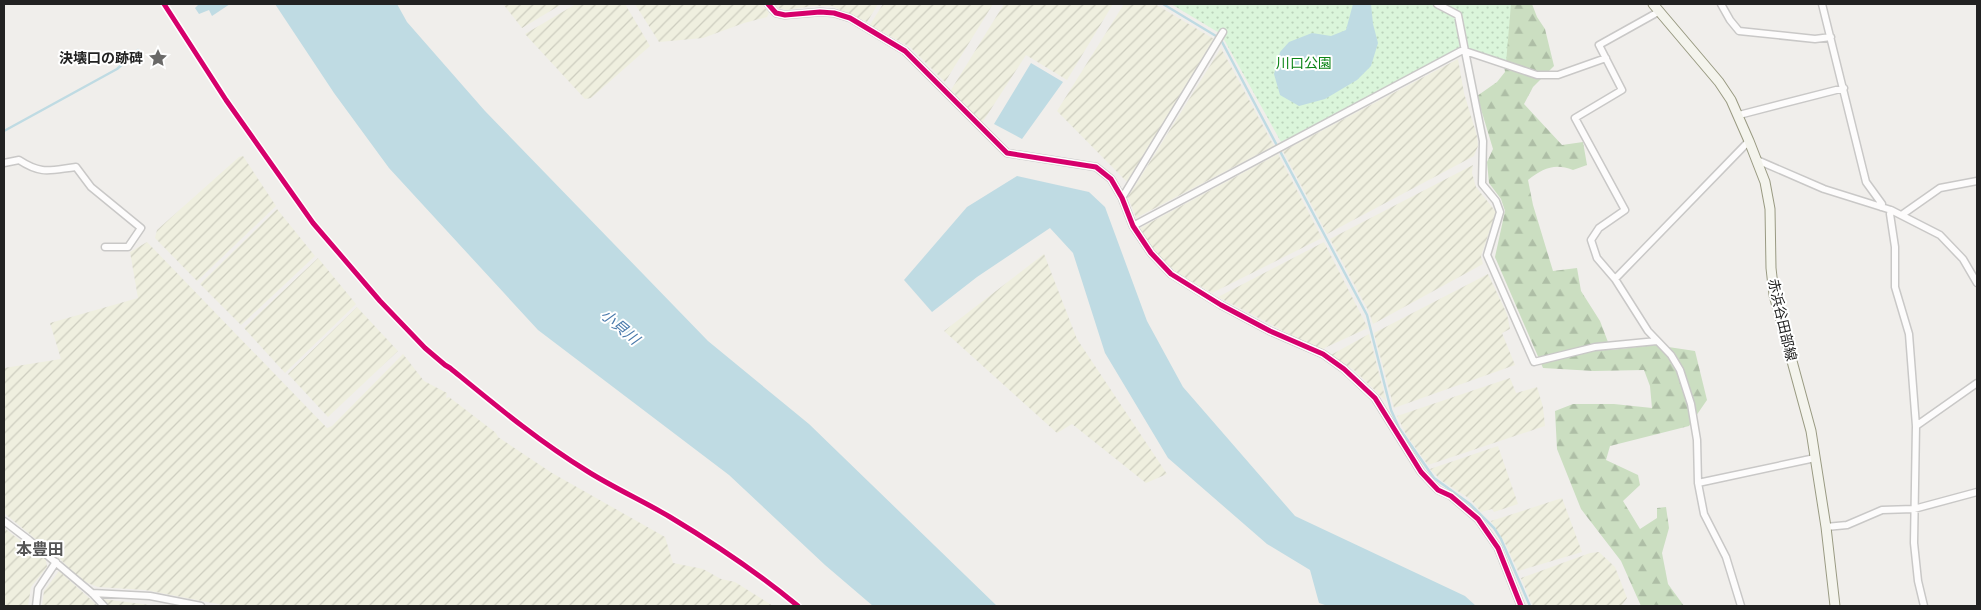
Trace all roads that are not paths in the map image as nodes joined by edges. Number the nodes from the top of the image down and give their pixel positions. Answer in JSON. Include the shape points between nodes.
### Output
{"nodes":[{"id":1,"x":768,"y":4,"type":"edge"},
{"id":2,"x":1437,"y":4,"type":"edge"},
{"id":3,"x":1653,"y":4,"type":"edge"},
{"id":4,"x":1721,"y":4,"type":"edge"},
{"id":5,"x":1822,"y":4,"type":"edge"},
{"id":6,"x":1660,"y":11,"type":"junction"},
{"id":7,"x":1223,"y":32,"type":"dead end"},
{"id":8,"x":1831,"y":37,"type":"junction"},
{"id":9,"x":1465,"y":52,"type":"junction"},
{"id":10,"x":1606,"y":58,"type":"junction"},
{"id":11,"x":1844,"y":88,"type":"junction"},
{"id":12,"x":1739,"y":115,"type":"junction"},
{"id":13,"x":1749,"y":141,"type":"junction"},
{"id":14,"x":1757,"y":160,"type":"junction"},
{"id":15,"x":4,"y":163,"type":"edge"},
{"id":16,"x":1977,"y":181,"type":"edge"},
{"id":17,"x":1122,"y":198,"type":"junction"},
{"id":18,"x":1881,"y":207,"type":"junction"},
{"id":19,"x":1891,"y":210,"type":"junction"},
{"id":20,"x":1902,"y":214,"type":"junction"},
{"id":21,"x":1133,"y":226,"type":"junction"},
{"id":22,"x":105,"y":247,"type":"dead end"},
{"id":23,"x":1615,"y":279,"type":"junction"},
{"id":24,"x":1977,"y":283,"type":"edge"},
{"id":25,"x":1657,"y":341,"type":"junction"},
{"id":26,"x":1977,"y":383,"type":"edge"},
{"id":27,"x":1916,"y":426,"type":"junction"},
{"id":28,"x":1815,"y":458,"type":"junction"},
{"id":29,"x":1698,"y":483,"type":"junction"},
{"id":30,"x":1977,"y":492,"type":"edge"},
{"id":31,"x":1914,"y":509,"type":"junction"},
{"id":32,"x":4,"y":521,"type":"edge"},
{"id":33,"x":1826,"y":526,"type":"junction"},
{"id":34,"x":56,"y":562,"type":"junction"},
{"id":35,"x":92,"y":593,"type":"junction"},
{"id":36,"x":36,"y":606,"type":"edge"},
{"id":37,"x":104,"y":606,"type":"edge"},
{"id":38,"x":200,"y":606,"type":"edge"},
{"id":39,"x":1521,"y":606,"type":"edge"},
{"id":40,"x":1741,"y":606,"type":"edge"},
{"id":41,"x":1835,"y":606,"type":"edge"},
{"id":42,"x":1924,"y":606,"type":"edge"}],
"edges":[{"from":1,"to":17,"type":"street","via":[[776,13],[785,15],[820,12],[850,18],[906,51],[1007,153],[1096,167],[1111,179]]},
{"from":2,"to":9,"type":"street","via":[[1458,16]]},
{"from":3,"to":6,"type":"main road","name":"赤浜谷田部線"},
{"from":4,"to":8,"type":"street","via":[[1739,31],[1815,39]]},
{"from":5,"to":8,"type":"street"},
{"from":6,"to":10,"type":"street","via":[[1599,45]]},
{"from":6,"to":12,"type":"main road","name":"赤浜谷田部線","via":[[1719,82]]},
{"from":7,"to":17,"type":"street"},
{"from":8,"to":11,"type":"street"},
{"from":9,"to":10,"type":"street","via":[[1537,75],[1558,75]]},
{"from":9,"to":21,"type":"street"},
{"from":9,"to":25,"type":"street","via":[[1482,141],[1482,184],[1496,201],[1500,212],[1487,254],[1534,362],[1595,347]]},
{"from":10,"to":23,"type":"street","via":[[1622,90],[1575,118],[1625,210],[1599,228],[1590,240],[1597,258]]},
{"from":11,"to":12,"type":"street"},
{"from":11,"to":18,"type":"street","via":[[1866,182]]},
{"from":12,"to":13,"type":"main road","name":"赤浜谷田部線"},
{"from":13,"to":14,"type":"main road","name":"赤浜谷田部線"},
{"from":13,"to":23,"type":"street"},
{"from":14,"to":18,"type":"street","via":[[1824,189]]},
{"from":14,"to":28,"type":"main road","name":"赤浜谷田部線","via":[[1769,202],[1774,295],[1803,400]]},
{"from":15,"to":22,"type":"street","via":[[19,160],[43,171],[76,167],[92,187],[141,228],[128,247]]},
{"from":16,"to":20,"type":"street","via":[[1940,188]]},
{"from":17,"to":21,"type":"street"},
{"from":18,"to":19,"type":"street"},
{"from":19,"to":20,"type":"street"},
{"from":19,"to":27,"type":"street","via":[[1895,286],[1909,334]]},
{"from":20,"to":24,"type":"street","via":[[1940,235],[1963,259]]},
{"from":21,"to":39,"type":"street","via":[[1151,253],[1171,274],[1254,322],[1323,354],[1375,398],[1420,472],[1438,490],[1451,496],[1478,518],[1498,548]]},
{"from":23,"to":25,"type":"street"},
{"from":25,"to":29,"type":"street","via":[[1680,370],[1691,404],[1697,440]]},
{"from":26,"to":27,"type":"street"},
{"from":27,"to":31,"type":"street"},
{"from":28,"to":29,"type":"street"},
{"from":28,"to":33,"type":"main road","name":"赤浜谷田部線"},
{"from":29,"to":40,"type":"street","via":[[1704,514],[1726,557]]},
{"from":30,"to":31,"type":"street"},
{"from":31,"to":33,"type":"street","via":[[1882,510],[1847,524]]},
{"from":31,"to":42,"type":"street","via":[[1918,582]]},
{"from":32,"to":34,"type":"street"},
{"from":33,"to":41,"type":"main road","name":"赤浜谷田部線"},
{"from":34,"to":35,"type":"street"},
{"from":34,"to":36,"type":"street","via":[[38,589]]},
{"from":35,"to":37,"type":"street"},
{"from":35,"to":38,"type":"street","via":[[150,596]]}]}
